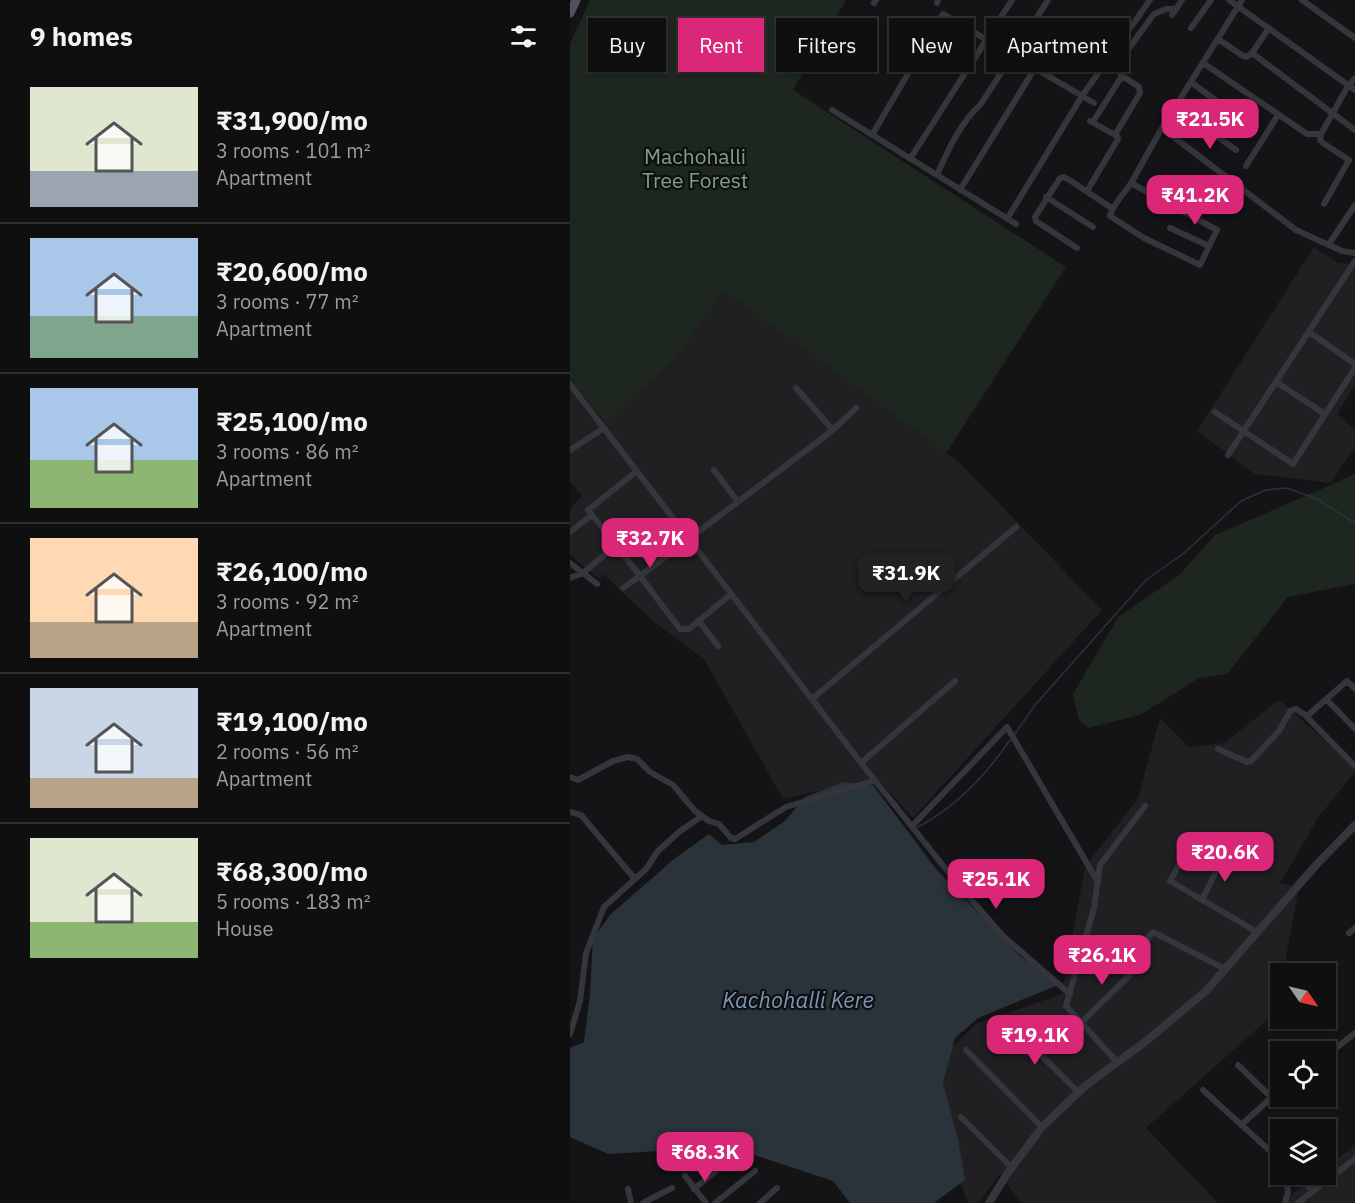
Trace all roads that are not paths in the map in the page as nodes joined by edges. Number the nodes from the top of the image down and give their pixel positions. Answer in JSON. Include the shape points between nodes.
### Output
{"nodes":[{"id":1,"x":576,"y":0,"type":"edge"},
{"id":2,"x":1012,"y":0,"type":"edge"},
{"id":3,"x":1048,"y":0,"type":"edge"},
{"id":4,"x":1150,"y":0,"type":"edge"},
{"id":5,"x":1182,"y":0,"type":"edge"},
{"id":6,"x":1211,"y":0,"type":"edge"},
{"id":7,"x":1229,"y":0,"type":"edge"},
{"id":8,"x":1302,"y":0,"type":"edge"},
{"id":9,"x":1240,"y":3,"type":"edge"},
{"id":10,"x":570,"y":13,"type":"edge"},
{"id":11,"x":1001,"y":18,"type":"edge"},
{"id":12,"x":1036,"y":18,"type":"edge"},
{"id":13,"x":1191,"y":28,"type":"dead end"},
{"id":14,"x":1269,"y":28,"type":"junction"},
{"id":15,"x":1355,"y":38,"type":"edge"},
{"id":16,"x":986,"y":39,"type":"edge"},
{"id":17,"x":1218,"y":39,"type":"junction"},
{"id":18,"x":986,"y":42,"type":"edge"},
{"id":19,"x":1252,"y":53,"type":"junction"},
{"id":20,"x":1203,"y":63,"type":"junction"},
{"id":21,"x":1001,"y":72,"type":"edge"},
{"id":22,"x":1033,"y":72,"type":"edge"},
{"id":23,"x":1042,"y":72,"type":"edge"},
{"id":24,"x":1122,"y":77,"type":"junction"},
{"id":25,"x":1355,"y":78,"type":"edge"},
{"id":26,"x":1191,"y":82,"type":"junction"},
{"id":27,"x":1348,"y":86,"type":"junction"},
{"id":28,"x":1355,"y":90,"type":"edge"},
{"id":29,"x":1082,"y":96,"type":"junction"},
{"id":30,"x":1094,"y":102,"type":"dead end"},
{"id":31,"x":1175,"y":106,"type":"junction"},
{"id":32,"x":831,"y":110,"type":"dead end"},
{"id":33,"x":1332,"y":113,"type":"junction"},
{"id":34,"x":1278,"y":115,"type":"junction"},
{"id":35,"x":1251,"y":127,"type":"dead end"},
{"id":36,"x":1162,"y":128,"type":"junction"},
{"id":37,"x":1355,"y":130,"type":"edge"},
{"id":38,"x":1321,"y":134,"type":"junction"},
{"id":39,"x":872,"y":135,"type":"junction"},
{"id":40,"x":1115,"y":135,"type":"junction"},
{"id":41,"x":1236,"y":150,"type":"dead end"},
{"id":42,"x":910,"y":159,"type":"junction"},
{"id":43,"x":1245,"y":166,"type":"dead end"},
{"id":44,"x":937,"y":176,"type":"junction"},
{"id":45,"x":1131,"y":183,"type":"junction"},
{"id":46,"x":960,"y":190,"type":"junction"},
{"id":47,"x":1087,"y":191,"type":"junction"},
{"id":48,"x":1046,"y":197,"type":"junction"},
{"id":49,"x":1324,"y":204,"type":"dead end"},
{"id":50,"x":1355,"y":205,"type":"edge"},
{"id":51,"x":1113,"y":209,"type":"junction"},
{"id":52,"x":1007,"y":219,"type":"junction"},
{"id":53,"x":1016,"y":224,"type":"dead end"},
{"id":54,"x":1093,"y":227,"type":"dead end"},
{"id":55,"x":1170,"y":228,"type":"dead end"},
{"id":56,"x":1329,"y":244,"type":"junction"},
{"id":57,"x":1209,"y":246,"type":"junction"},
{"id":58,"x":1077,"y":248,"type":"dead end"},
{"id":59,"x":1355,"y":253,"type":"edge"},
{"id":60,"x":1355,"y":261,"type":"edge"},
{"id":61,"x":1348,"y":272,"type":"junction"},
{"id":62,"x":1355,"y":277,"type":"edge"},
{"id":63,"x":1309,"y":332,"type":"junction"},
{"id":64,"x":1355,"y":366,"type":"edge"},
{"id":65,"x":1276,"y":382,"type":"junction"},
{"id":66,"x":570,"y":384,"type":"edge"},
{"id":67,"x":796,"y":388,"type":"dead end"},
{"id":68,"x":856,"y":408,"type":"dead end"},
{"id":69,"x":1215,"y":412,"type":"dead end"},
{"id":70,"x":1325,"y":414,"type":"junction"},
{"id":71,"x":604,"y":428,"type":"junction"},
{"id":72,"x":833,"y":430,"type":"junction"},
{"id":73,"x":1245,"y":430,"type":"junction"},
{"id":74,"x":570,"y":450,"type":"edge"},
{"id":75,"x":1228,"y":455,"type":"dead end"},
{"id":76,"x":714,"y":470,"type":"dead end"},
{"id":77,"x":637,"y":471,"type":"junction"},
{"id":78,"x":738,"y":502,"type":"junction"},
{"id":79,"x":592,"y":515,"type":"junction"},
{"id":80,"x":1016,"y":526,"type":"dead end"},
{"id":81,"x":570,"y":531,"type":"edge"},
{"id":82,"x":689,"y":539,"type":"junction"},
{"id":83,"x":616,"y":545,"type":"junction"},
{"id":84,"x":570,"y":563,"type":"edge"},
{"id":85,"x":583,"y":573,"type":"junction"},
{"id":86,"x":640,"y":576,"type":"junction"},
{"id":87,"x":570,"y":578,"type":"edge"},
{"id":88,"x":597,"y":584,"type":"dead end"},
{"id":89,"x":623,"y":588,"type":"dead end"},
{"id":90,"x":731,"y":594,"type":"junction"},
{"id":91,"x":699,"y":621,"type":"junction"},
{"id":92,"x":718,"y":646,"type":"dead end"},
{"id":93,"x":955,"y":681,"type":"dead end"},
{"id":94,"x":1355,"y":689,"type":"edge"},
{"id":95,"x":812,"y":699,"type":"junction"},
{"id":96,"x":1327,"y":699,"type":"junction"},
{"id":97,"x":1305,"y":716,"type":"junction"},
{"id":98,"x":1355,"y":729,"type":"edge"},
{"id":99,"x":1218,"y":749,"type":"dead end"},
{"id":100,"x":861,"y":763,"type":"junction"},
{"id":101,"x":1355,"y":766,"type":"edge"},
{"id":102,"x":570,"y":777,"type":"edge"},
{"id":103,"x":873,"y":780,"type":"junction"},
{"id":104,"x":1145,"y":806,"type":"dead end"},
{"id":105,"x":570,"y":812,"type":"edge"},
{"id":106,"x":702,"y":816,"type":"junction"},
{"id":107,"x":1355,"y":825,"type":"edge"},
{"id":108,"x":915,"y":829,"type":"junction"},
{"id":109,"x":1190,"y":845,"type":"dead end"},
{"id":110,"x":1222,"y":857,"type":"dead end"},
{"id":111,"x":635,"y":879,"type":"junction"},
{"id":112,"x":1098,"y":882,"type":"junction"},
{"id":113,"x":1202,"y":900,"type":"junction"},
{"id":114,"x":1355,"y":928,"type":"edge"},
{"id":115,"x":1257,"y":932,"type":"junction"},
{"id":116,"x":1349,"y":933,"type":"dead end"},
{"id":117,"x":1225,"y":969,"type":"junction"},
{"id":118,"x":1070,"y":994,"type":"junction"},
{"id":119,"x":573,"y":1013,"type":"edge"},
{"id":120,"x":1010,"y":1023,"type":"dead end"},
{"id":121,"x":1081,"y":1023,"type":"junction"},
{"id":122,"x":1355,"y":1033,"type":"edge"},
{"id":123,"x":570,"y":1034,"type":"edge"},
{"id":124,"x":1336,"y":1048,"type":"edge"},
{"id":125,"x":966,"y":1050,"type":"dead end"},
{"id":126,"x":1118,"y":1063,"type":"junction"},
{"id":127,"x":1238,"y":1065,"type":"dead end"},
{"id":128,"x":1203,"y":1090,"type":"dead end"},
{"id":129,"x":1078,"y":1092,"type":"junction"},
{"id":130,"x":1270,"y":1096,"type":"edge"},
{"id":131,"x":1270,"y":1100,"type":"edge"},
{"id":132,"x":961,"y":1117,"type":"dead end"},
{"id":133,"x":1241,"y":1125,"type":"junction"},
{"id":134,"x":1042,"y":1127,"type":"junction"},
{"id":135,"x":1270,"y":1151,"type":"edge"},
{"id":136,"x":1355,"y":1159,"type":"edge"},
{"id":137,"x":1012,"y":1168,"type":"junction"},
{"id":138,"x":716,"y":1171,"type":"dead end"},
{"id":139,"x":755,"y":1171,"type":"dead end"},
{"id":140,"x":686,"y":1176,"type":"dead end"},
{"id":141,"x":1287,"y":1185,"type":"edge"},
{"id":142,"x":1307,"y":1185,"type":"edge"},
{"id":143,"x":672,"y":1188,"type":"dead end"},
{"id":144,"x":777,"y":1188,"type":"dead end"},
{"id":145,"x":628,"y":1189,"type":"dead end"},
{"id":146,"x":694,"y":1189,"type":"junction"},
{"id":147,"x":1313,"y":1191,"type":"junction"},
{"id":148,"x":993,"y":1201,"type":"edge"},
{"id":149,"x":764,"y":1202,"type":"edge"},
{"id":150,"x":631,"y":1203,"type":"edge"},
{"id":151,"x":643,"y":1203,"type":"edge"},
{"id":152,"x":705,"y":1203,"type":"edge"},
{"id":153,"x":715,"y":1203,"type":"edge"},
{"id":154,"x":1285,"y":1203,"type":"edge"},
{"id":155,"x":1298,"y":1203,"type":"edge"}],
"edges":[{"from":1,"to":10,"type":"main road"},
{"from":2,"to":11,"type":"street"},
{"from":3,"to":12,"type":"street"},
{"from":4,"to":29,"type":"street"},
{"from":5,"to":24,"type":"street","via":[[1174,12],[1166,9],[1154,14],[1120,56],[1117,64]]},
{"from":6,"to":13,"type":"street"},
{"from":7,"to":9,"type":"street"},
{"from":8,"to":15,"type":"street"},
{"from":9,"to":14,"type":"street"},
{"from":9,"to":17,"type":"street"},
{"from":14,"to":19,"type":"street"},
{"from":14,"to":27,"type":"street"},
{"from":16,"to":39,"type":"street","via":[[943,14]]},
{"from":17,"to":19,"type":"street","via":[[1243,56]]},
{"from":17,"to":20,"type":"street"},
{"from":18,"to":42,"type":"street"},
{"from":19,"to":33,"type":"street"},
{"from":20,"to":26,"type":"street"},
{"from":20,"to":34,"type":"street"},
{"from":21,"to":44,"type":"street","via":[[957,136]]},
{"from":22,"to":46,"type":"street"},
{"from":23,"to":29,"type":"street"},
{"from":24,"to":40,"type":"street","via":[[1139,87],[1140,93]]},
{"from":24,"to":40,"type":"street","via":[[1091,122]]},
{"from":25,"to":27,"type":"street"},
{"from":26,"to":31,"type":"street"},
{"from":26,"to":35,"type":"street"},
{"from":27,"to":28,"type":"street"},
{"from":27,"to":33,"type":"street"},
{"from":29,"to":30,"type":"street"},
{"from":29,"to":52,"type":"street"},
{"from":31,"to":36,"type":"street"},
{"from":31,"to":41,"type":"street"},
{"from":32,"to":39,"type":"street"},
{"from":33,"to":37,"type":"street"},
{"from":33,"to":38,"type":"street"},
{"from":34,"to":38,"type":"street","via":[[1307,134]]},
{"from":34,"to":43,"type":"street"},
{"from":36,"to":45,"type":"street"},
{"from":36,"to":56,"type":"street","via":[[1296,230]]},
{"from":38,"to":49,"type":"street","via":[[1323,143],[1348,160]]},
{"from":39,"to":42,"type":"street"},
{"from":40,"to":47,"type":"street","via":[[1118,141]]},
{"from":42,"to":44,"type":"street"},
{"from":44,"to":46,"type":"street"},
{"from":45,"to":51,"type":"street"},
{"from":45,"to":57,"type":"street","via":[[1217,230]]},
{"from":46,"to":52,"type":"street"},
{"from":47,"to":48,"type":"street","via":[[1064,177]]},
{"from":47,"to":51,"type":"street"},
{"from":48,"to":54,"type":"street"},
{"from":48,"to":58,"type":"street","via":[[1036,221]]},
{"from":50,"to":56,"type":"street"},
{"from":51,"to":57,"type":"street","via":[[1110,216],[1144,238],[1200,265]]},
{"from":52,"to":53,"type":"street"},
{"from":55,"to":57,"type":"street"},
{"from":56,"to":59,"type":"street"},
{"from":60,"to":61,"type":"street"},
{"from":61,"to":62,"type":"street"},
{"from":61,"to":63,"type":"street"},
{"from":63,"to":64,"type":"street"},
{"from":63,"to":65,"type":"street"},
{"from":64,"to":70,"type":"street"},
{"from":65,"to":70,"type":"street"},
{"from":65,"to":73,"type":"street"},
{"from":66,"to":71,"type":"street"},
{"from":67,"to":72,"type":"street"},
{"from":68,"to":72,"type":"street"},
{"from":69,"to":73,"type":"street"},
{"from":70,"to":73,"type":"street","via":[[1293,464]]},
{"from":71,"to":74,"type":"street"},
{"from":71,"to":77,"type":"street"},
{"from":72,"to":78,"type":"street"},
{"from":73,"to":75,"type":"street"},
{"from":76,"to":78,"type":"street"},
{"from":77,"to":79,"type":"street","via":[[588,510]]},
{"from":77,"to":82,"type":"street"},
{"from":78,"to":82,"type":"street"},
{"from":79,"to":81,"type":"street"},
{"from":79,"to":83,"type":"street"},
{"from":80,"to":95,"type":"street"},
{"from":82,"to":86,"type":"street"},
{"from":82,"to":90,"type":"street"},
{"from":83,"to":85,"type":"street"},
{"from":83,"to":86,"type":"street"},
{"from":84,"to":85,"type":"street"},
{"from":85,"to":87,"type":"street"},
{"from":85,"to":88,"type":"street"},
{"from":86,"to":89,"type":"street"},
{"from":86,"to":91,"type":"street","via":[[680,629],[690,629]]},
{"from":90,"to":91,"type":"street"},
{"from":90,"to":95,"type":"street"},
{"from":91,"to":92,"type":"street"},
{"from":93,"to":100,"type":"street"},
{"from":94,"to":96,"type":"street","via":[[1347,681]]},
{"from":95,"to":100,"type":"street"},
{"from":96,"to":97,"type":"street"},
{"from":96,"to":98,"type":"street"},
{"from":97,"to":99,"type":"street","via":[[1296,709],[1290,711],[1279,731],[1251,761]]},
{"from":97,"to":101,"type":"street"},
{"from":100,"to":103,"type":"street"},
{"from":102,"to":106,"type":"street","via":[[578,780],[614,761],[637,759],[673,785]]},
{"from":103,"to":106,"type":"street","via":[[786,807],[735,839],[719,824]]},
{"from":103,"to":108,"type":"street"},
{"from":104,"to":112,"type":"street","via":[[1100,865]]},
{"from":105,"to":111,"type":"street","via":[[581,815]]},
{"from":106,"to":111,"type":"street","via":[[658,851]]},
{"from":107,"to":115,"type":"street"},
{"from":108,"to":112,"type":"street","via":[[1007,727]]},
{"from":108,"to":118,"type":"street","via":[[1004,936]]},
{"from":109,"to":113,"type":"street","via":[[1170,881]]},
{"from":110,"to":113,"type":"street"},
{"from":111,"to":119,"type":"street","via":[[600,914],[586,953],[580,1001]]},
{"from":112,"to":118,"type":"street"},
{"from":113,"to":115,"type":"street"},
{"from":114,"to":116,"type":"street"},
{"from":115,"to":117,"type":"street"},
{"from":117,"to":121,"type":"street","via":[[1153,932],[1139,966]]},
{"from":117,"to":126,"type":"street","via":[[1206,991]]},
{"from":118,"to":121,"type":"street","via":[[1066,1006]]},
{"from":119,"to":123,"type":"street"},
{"from":120,"to":129,"type":"street"},
{"from":121,"to":126,"type":"street"},
{"from":122,"to":124,"type":"street"},
{"from":125,"to":134,"type":"street"},
{"from":126,"to":129,"type":"street"},
{"from":127,"to":130,"type":"street"},
{"from":128,"to":133,"type":"street"},
{"from":129,"to":134,"type":"street"},
{"from":131,"to":133,"type":"street"},
{"from":132,"to":137,"type":"street"},
{"from":133,"to":135,"type":"street"},
{"from":134,"to":137,"type":"street"},
{"from":136,"to":147,"type":"street"},
{"from":137,"to":148,"type":"street"},
{"from":138,"to":146,"type":"street"},
{"from":139,"to":153,"type":"street"},
{"from":140,"to":146,"type":"street"},
{"from":141,"to":154,"type":"street"},
{"from":142,"to":147,"type":"street"},
{"from":143,"to":151,"type":"street"},
{"from":144,"to":149,"type":"street"},
{"from":145,"to":150,"type":"street"},
{"from":146,"to":152,"type":"street"},
{"from":147,"to":155,"type":"street"}]}
